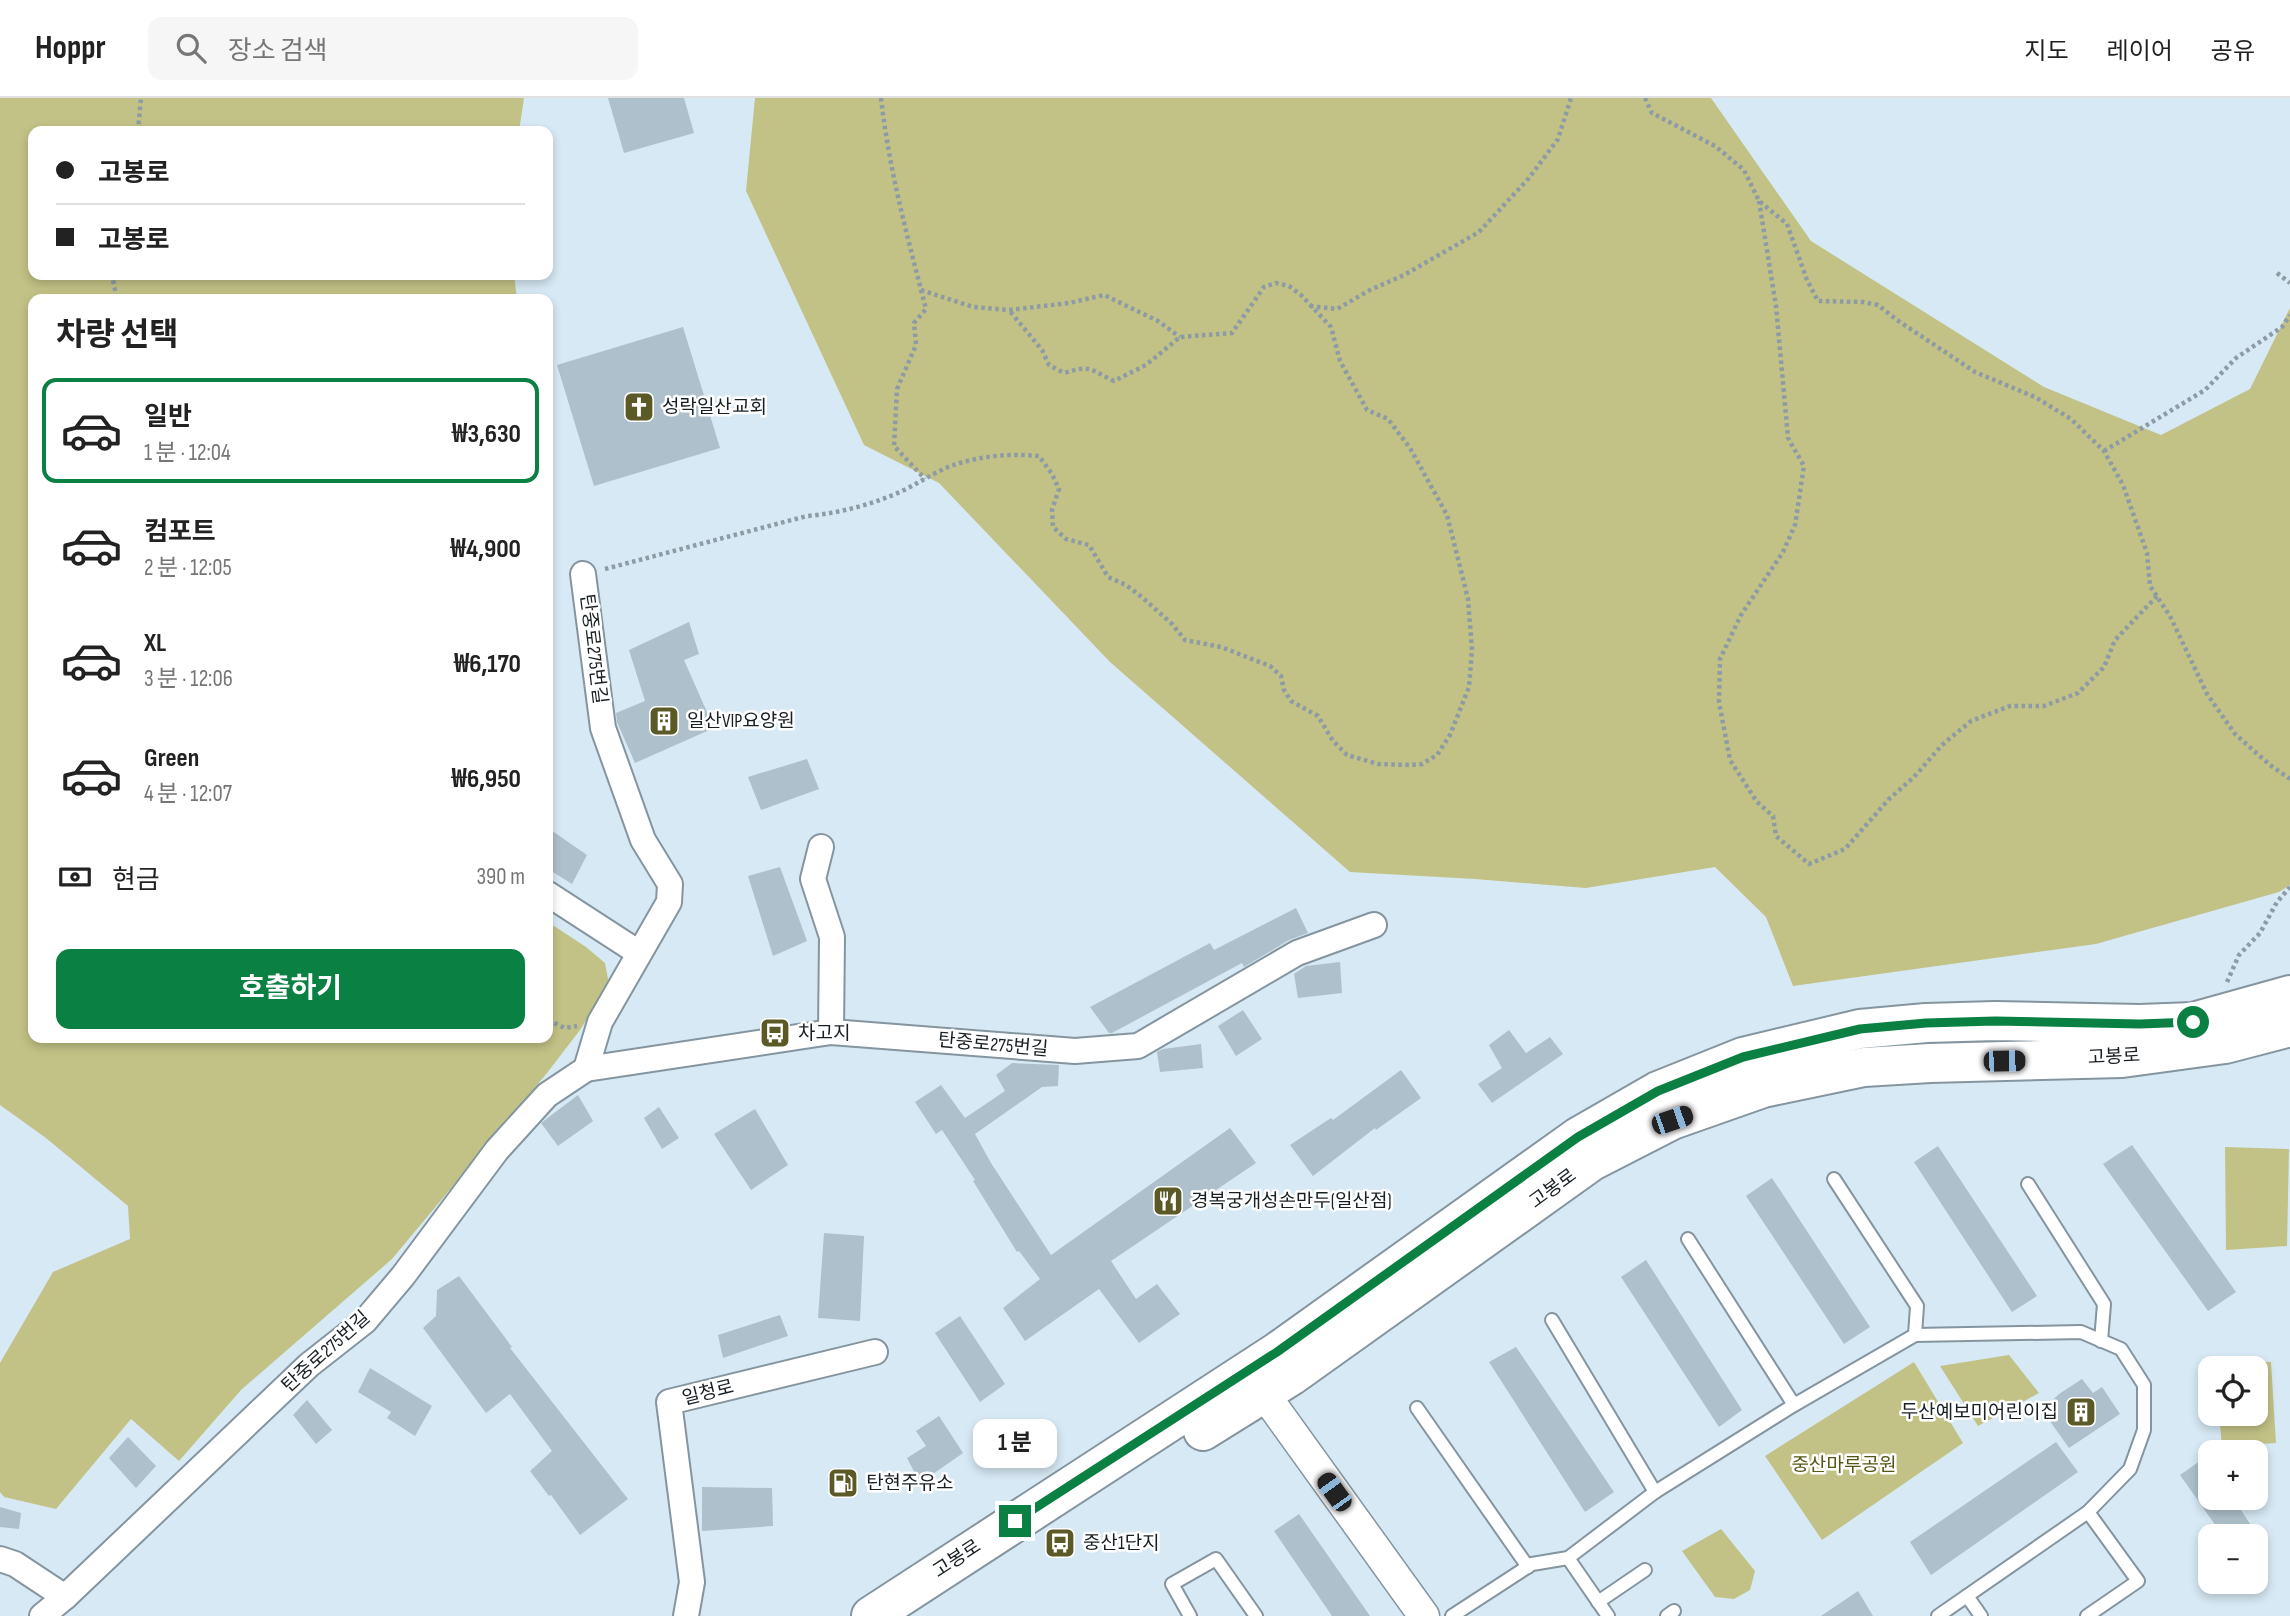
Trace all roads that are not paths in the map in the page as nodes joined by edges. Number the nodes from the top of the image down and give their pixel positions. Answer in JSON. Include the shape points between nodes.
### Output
{"nodes":[{"id":1,"x":583,"y":574,"type":"road end"},
{"id":2,"x":821,"y":847,"type":"dead end"},
{"id":3,"x":553,"y":897,"type":"edge"},
{"id":4,"x":1374,"y":925,"type":"dead end"},
{"id":5,"x":639,"y":953,"type":"junction"},
{"id":6,"x":2290,"y":995,"type":"edge"},
{"id":7,"x":2290,"y":1027,"type":"edge"},
{"id":8,"x":831,"y":1032,"type":"junction"},
{"id":9,"x":586,"y":1069,"type":"junction"},
{"id":10,"x":1834,"y":1179,"type":"dead end"},
{"id":11,"x":2028,"y":1184,"type":"dead end"},
{"id":12,"x":1688,"y":1240,"type":"dead end"},
{"id":13,"x":1552,"y":1320,"type":"dead end"},
{"id":14,"x":1916,"y":1335,"type":"junction"},
{"id":15,"x":2101,"y":1341,"type":"junction"},
{"id":16,"x":875,"y":1352,"type":"dead end"},
{"id":17,"x":1255,"y":1382,"type":"junction"},
{"id":18,"x":1794,"y":1405,"type":"junction"},
{"id":19,"x":1417,"y":1408,"type":"dead end"},
{"id":20,"x":1655,"y":1492,"type":"junction"},
{"id":21,"x":2088,"y":1513,"type":"junction"},
{"id":22,"x":1568,"y":1558,"type":"junction"},
{"id":23,"x":0,"y":1559,"type":"edge"},
{"id":24,"x":1528,"y":1567,"type":"junction"},
{"id":25,"x":1645,"y":1570,"type":"dead end"},
{"id":26,"x":1967,"y":1596,"type":"junction"},
{"id":27,"x":65,"y":1597,"type":"junction"},
{"id":28,"x":1598,"y":1602,"type":"junction"},
{"id":29,"x":869,"y":1615,"type":"edge"},
{"id":30,"x":42,"y":1616,"type":"edge"},
{"id":31,"x":686,"y":1616,"type":"edge"},
{"id":32,"x":916,"y":1616,"type":"edge"},
{"id":33,"x":1190,"y":1616,"type":"edge"},
{"id":34,"x":1256,"y":1616,"type":"edge"},
{"id":35,"x":1424,"y":1616,"type":"edge"},
{"id":36,"x":1452,"y":1616,"type":"edge"},
{"id":37,"x":1608,"y":1616,"type":"edge"},
{"id":38,"x":1938,"y":1616,"type":"edge"},
{"id":39,"x":1981,"y":1616,"type":"edge"},
{"id":40,"x":2087,"y":1616,"type":"edge"}],
"edges":[{"from":1,"to":5,"type":"street","name":"탄중로275번길","via":[[603,728],[643,839],[670,884],[669,902]]},
{"from":2,"to":8,"type":"street","via":[[813,879],[832,937]]},
{"from":3,"to":5,"type":"street"},
{"from":4,"to":8,"type":"street","name":"탄중로275번길","via":[[1297,953],[1138,1046],[1075,1051]]},
{"from":5,"to":9,"type":"street","name":"탄중로275번길","via":[[600,1022]]},
{"from":6,"to":17,"type":"main road","name":"고봉로","via":[[2193,1022],[1926,1023],[1860,1029],[1743,1057],[1658,1091],[1578,1137]]},
{"from":7,"to":17,"type":"main road","name":"고봉로","via":[[2225,1044],[2122,1058],[1864,1067],[1763,1088],[1685,1115],[1592,1161],[1291,1376]]},
{"from":8,"to":9,"type":"street","name":"탄중로275번길"},
{"from":9,"to":27,"type":"street","name":"탄중로275번길","via":[[547,1095],[497,1150],[365,1321],[309,1365]]},
{"from":10,"to":14,"type":"lane","via":[[1917,1306]]},
{"from":11,"to":15,"type":"lane","via":[[2104,1304]]},
{"from":12,"to":18,"type":"lane"},
{"from":13,"to":20,"type":"lane"},
{"from":14,"to":15,"type":"lane","via":[[2081,1332]]},
{"from":14,"to":18,"type":"lane"},
{"from":15,"to":21,"type":"lane","via":[[2121,1349],[2144,1385],[2144,1430],[2130,1469]]},
{"from":16,"to":31,"type":"street","name":"일청로","via":[[669,1402],[692,1582]]},
{"from":17,"to":29,"type":"main road","name":"고봉로"},
{"from":17,"to":32,"type":"main road","name":"고봉로"},
{"from":17,"to":35,"type":"street"},
{"from":18,"to":20,"type":"lane"},
{"from":19,"to":24,"type":"lane"},
{"from":20,"to":22,"type":"lane"},
{"from":21,"to":26,"type":"lane"},
{"from":21,"to":40,"type":"lane","via":[[2138,1581]]},
{"from":22,"to":24,"type":"lane"},
{"from":22,"to":28,"type":"lane"},
{"from":23,"to":27,"type":"street"},
{"from":24,"to":36,"type":"lane"},
{"from":25,"to":28,"type":"lane"},
{"from":26,"to":38,"type":"lane"},
{"from":26,"to":39,"type":"lane"},
{"from":27,"to":30,"type":"street","name":"탄중로275번길"},
{"from":28,"to":37,"type":"lane"},
{"from":33,"to":34,"type":"lane","via":[[1172,1584],[1216,1559]]}]}
